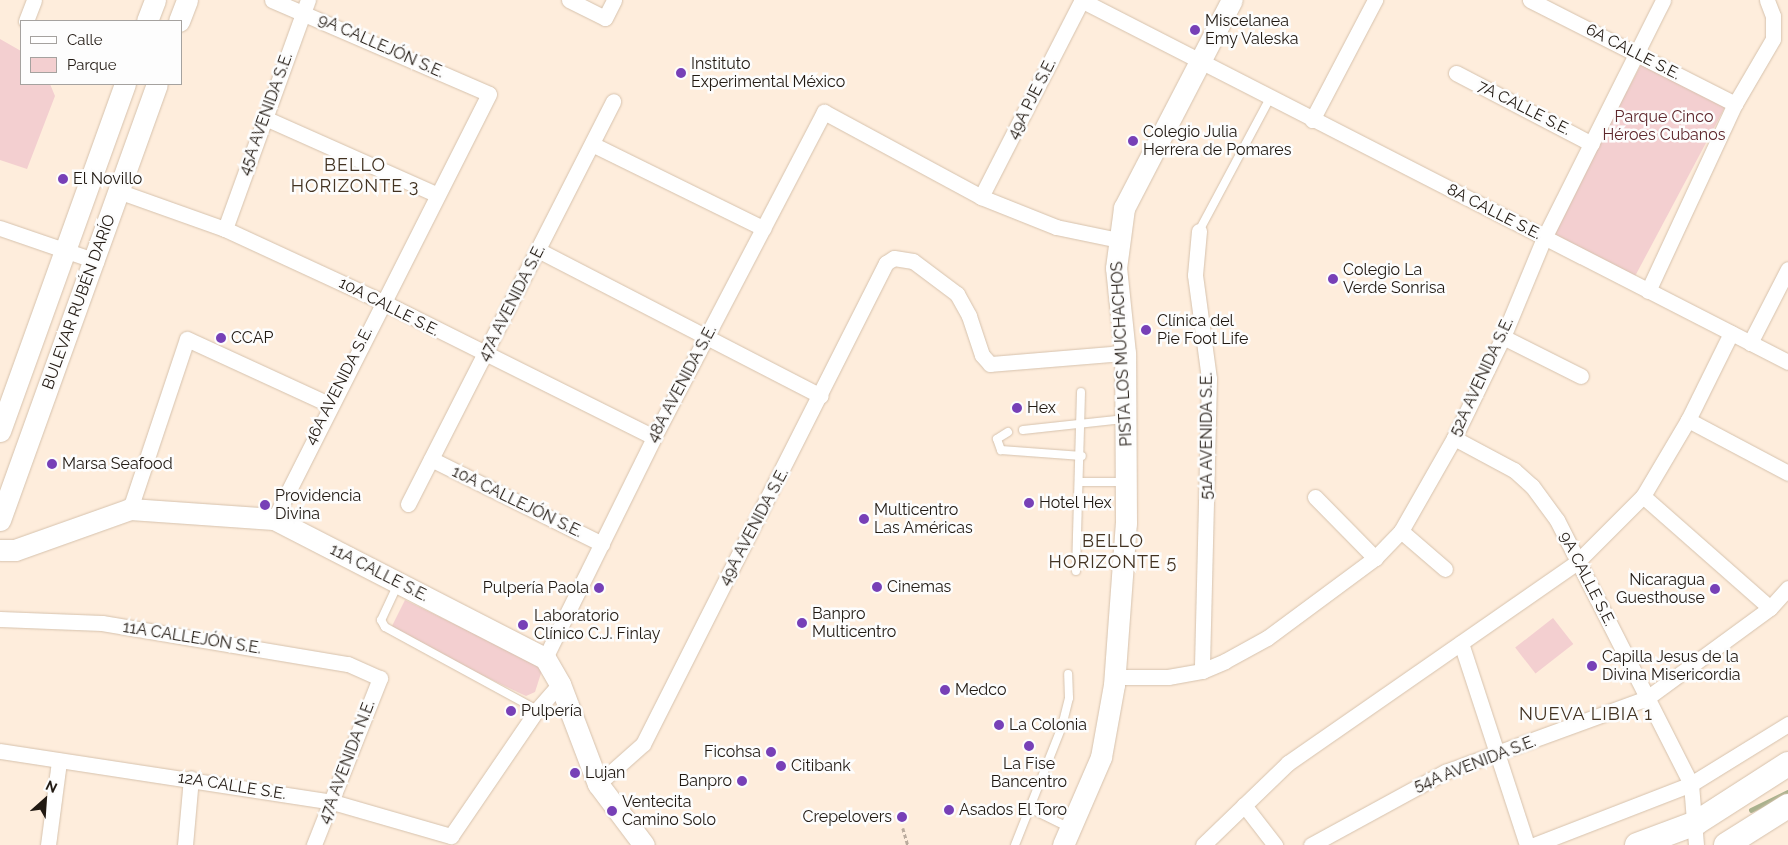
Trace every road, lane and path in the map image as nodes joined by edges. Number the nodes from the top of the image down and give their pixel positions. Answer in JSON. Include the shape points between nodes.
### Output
{"nodes":[{"id":1,"x":34,"y":0,"type":"edge"},
{"id":2,"x":155,"y":0,"type":"edge"},
{"id":3,"x":187,"y":0,"type":"edge"},
{"id":4,"x":272,"y":0,"type":"edge"},
{"id":5,"x":569,"y":0,"type":"edge"},
{"id":6,"x":614,"y":0,"type":"edge"},
{"id":7,"x":1082,"y":0,"type":"edge"},
{"id":8,"x":1232,"y":0,"type":"edge"},
{"id":9,"x":1375,"y":0,"type":"edge"},
{"id":10,"x":1530,"y":0,"type":"edge"},
{"id":11,"x":1664,"y":0,"type":"edge"},
{"id":12,"x":1767,"y":0,"type":"edge"},
{"id":13,"x":306,"y":6,"type":"edge"},
{"id":14,"x":26,"y":20,"type":"edge"},
{"id":15,"x":147,"y":20,"type":"edge"},
{"id":16,"x":180,"y":20,"type":"edge"},
{"id":17,"x":1639,"y":53,"type":"junction"},
{"id":18,"x":1200,"y":62,"type":"junction"},
{"id":19,"x":1456,"y":73,"type":"dead end"},
{"id":20,"x":125,"y":85,"type":"edge"},
{"id":21,"x":157,"y":85,"type":"edge"},
{"id":22,"x":489,"y":94,"type":"joint"},
{"id":23,"x":1270,"y":98,"type":"junction"},
{"id":24,"x":613,"y":101,"type":"dead end"},
{"id":25,"x":1735,"y":104,"type":"junction"},
{"id":26,"x":265,"y":118,"type":"junction"},
{"id":27,"x":1312,"y":120,"type":"junction"},
{"id":28,"x":592,"y":144,"type":"junction"},
{"id":29,"x":1592,"y":144,"type":"junction"},
{"id":30,"x":118,"y":191,"type":"junction"},
{"id":31,"x":438,"y":195,"type":"junction"},
{"id":32,"x":981,"y":197,"type":"junction"},
{"id":33,"x":0,"y":228,"type":"edge"},
{"id":34,"x":763,"y":228,"type":"junction"},
{"id":35,"x":225,"y":229,"type":"junction"},
{"id":36,"x":1199,"y":231,"type":"joint"},
{"id":37,"x":1544,"y":238,"type":"junction"},
{"id":38,"x":1118,"y":240,"type":"junction"},
{"id":39,"x":65,"y":250,"type":"junction"},
{"id":40,"x":538,"y":250,"type":"junction"},
{"id":41,"x":96,"y":261,"type":"junction"},
{"id":42,"x":1788,"y":269,"type":"edge"},
{"id":43,"x":1648,"y":291,"type":"junction"},
{"id":44,"x":383,"y":302,"type":"junction"},
{"id":45,"x":1731,"y":333,"type":"junction"},
{"id":46,"x":709,"y":335,"type":"junction"},
{"id":47,"x":1503,"y":337,"type":"junction"},
{"id":48,"x":1750,"y":343,"type":"junction"},
{"id":49,"x":1126,"y":354,"type":"junction"},
{"id":50,"x":485,"y":356,"type":"junction"},
{"id":51,"x":1788,"y":362,"type":"edge"},
{"id":52,"x":1581,"y":376,"type":"dead end"},
{"id":53,"x":1081,"y":392,"type":"dead end"},
{"id":54,"x":821,"y":396,"type":"junction"},
{"id":55,"x":328,"y":404,"type":"junction"},
{"id":56,"x":1127,"y":419,"type":"junction"},
{"id":57,"x":1688,"y":420,"type":"junction"},
{"id":58,"x":1083,"y":422,"type":"junction"},
{"id":59,"x":1023,"y":430,"type":"dead end"},
{"id":60,"x":0,"y":431,"type":"edge"},
{"id":61,"x":1008,"y":432,"type":"dead end"},
{"id":62,"x":654,"y":437,"type":"junction"},
{"id":63,"x":1454,"y":438,"type":"junction"},
{"id":64,"x":1082,"y":456,"type":"junction"},
{"id":65,"x":431,"y":459,"type":"junction"},
{"id":66,"x":1788,"y":473,"type":"edge"},
{"id":67,"x":1081,"y":482,"type":"junction"},
{"id":68,"x":1127,"y":482,"type":"junction"},
{"id":69,"x":1643,"y":496,"type":"junction"},
{"id":70,"x":1315,"y":497,"type":"dead end"},
{"id":71,"x":408,"y":504,"type":"dead end"},
{"id":72,"x":130,"y":509,"type":"junction"},
{"id":73,"x":274,"y":519,"type":"junction"},
{"id":74,"x":0,"y":520,"type":"edge"},
{"id":75,"x":1401,"y":531,"type":"junction"},
{"id":76,"x":602,"y":544,"type":"junction"},
{"id":77,"x":0,"y":550,"type":"edge"},
{"id":78,"x":1375,"y":558,"type":"junction"},
{"id":79,"x":1577,"y":562,"type":"junction"},
{"id":80,"x":1445,"y":569,"type":"dead end"},
{"id":81,"x":1076,"y":571,"type":"dead end"},
{"id":82,"x":399,"y":582,"type":"junction"},
{"id":83,"x":1788,"y":588,"type":"edge"},
{"id":84,"x":1770,"y":608,"type":"junction"},
{"id":85,"x":0,"y":620,"type":"edge"},
{"id":86,"x":1461,"y":642,"type":"junction"},
{"id":87,"x":545,"y":658,"type":"junction"},
{"id":88,"x":1202,"y":671,"type":"junction"},
{"id":89,"x":1068,"y":674,"type":"dead end"},
{"id":90,"x":1115,"y":677,"type":"junction"},
{"id":91,"x":380,"y":678,"type":"joint"},
{"id":92,"x":560,"y":684,"type":"junction"},
{"id":93,"x":1647,"y":698,"type":"junction"},
{"id":94,"x":537,"y":710,"type":"junction"},
{"id":95,"x":1788,"y":724,"type":"edge"},
{"id":96,"x":0,"y":751,"type":"edge"},
{"id":97,"x":1498,"y":754,"type":"junction"},
{"id":98,"x":59,"y":761,"type":"junction"},
{"id":99,"x":1788,"y":764,"type":"edge"},
{"id":100,"x":191,"y":778,"type":"junction"},
{"id":101,"x":598,"y":784,"type":"junction"},
{"id":102,"x":1690,"y":784,"type":"junction"},
{"id":103,"x":333,"y":802,"type":"junction"},
{"id":104,"x":1244,"y":805,"type":"junction"},
{"id":105,"x":1788,"y":806,"type":"edge"},
{"id":106,"x":1032,"y":810,"type":"junction"},
{"id":107,"x":903,"y":828,"type":"dead end"},
{"id":108,"x":1696,"y":834,"type":"edge"},
{"id":109,"x":1067,"y":837,"type":"edge"},
{"id":110,"x":452,"y":840,"type":"edge"},
{"id":111,"x":48,"y":845,"type":"edge"},
{"id":112,"x":185,"y":845,"type":"edge"},
{"id":113,"x":314,"y":845,"type":"edge"},
{"id":114,"x":644,"y":845,"type":"edge"},
{"id":115,"x":908,"y":845,"type":"edge"},
{"id":116,"x":1015,"y":845,"type":"edge"},
{"id":117,"x":1203,"y":845,"type":"edge"},
{"id":118,"x":1275,"y":845,"type":"edge"},
{"id":119,"x":1311,"y":845,"type":"edge"},
{"id":120,"x":1528,"y":845,"type":"edge"},
{"id":121,"x":1534,"y":845,"type":"edge"},
{"id":122,"x":1637,"y":845,"type":"edge"},
{"id":123,"x":1726,"y":845,"type":"edge"}],
"edges":[{"from":1,"to":14,"type":"street"},
{"from":2,"to":15,"type":"street"},
{"from":3,"to":16,"type":"street"},
{"from":4,"to":13,"type":"street","name":"9A CALLEJÓN S.E."},
{"from":5,"to":6,"type":"street","via":[[605,18]]},
{"from":7,"to":18,"type":"street","name":"8A CALLE S.E."},
{"from":7,"to":32,"type":"street","name":"49A PJE S.E."},
{"from":8,"to":18,"type":"street","name":"PISTA LOS MUCHACHOS"},
{"from":9,"to":27,"type":"street"},
{"from":10,"to":17,"type":"street","name":"6A CALLE S.E."},
{"from":11,"to":17,"type":"street","name":"52A AVENIDA S.E."},
{"from":12,"to":25,"type":"street","via":[[1773,16],[1773,40]]},
{"from":13,"to":22,"type":"street","name":"9A CALLEJÓN S.E."},
{"from":13,"to":26,"type":"street","name":"45A AVENIDA S.E."},
{"from":17,"to":25,"type":"street","name":"6A CALLE S.E."},
{"from":17,"to":29,"type":"street","name":"52A AVENIDA S.E."},
{"from":18,"to":23,"type":"street","name":"8A CALLE S.E."},
{"from":18,"to":38,"type":"street","name":"PISTA LOS MUCHACHOS","via":[[1137,176],[1124,208]]},
{"from":19,"to":29,"type":"street","name":"7A CALLE S.E."},
{"from":20,"to":39,"type":"street","name":"BULEVAR RUBÉN DARÍO"},
{"from":21,"to":30,"type":"street","name":"BULEVAR RUBÉN DARÍO"},
{"from":22,"to":31,"type":"street","name":"46A AVENIDA S.E."},
{"from":23,"to":27,"type":"street","name":"8A CALLE S.E."},
{"from":23,"to":36,"type":"lane","name":"51A AVENIDA S.E."},
{"from":24,"to":28,"type":"street","name":"47A AVENIDA S.E."},
{"from":25,"to":43,"type":"street"},
{"from":26,"to":31,"type":"street"},
{"from":26,"to":35,"type":"street","name":"45A AVENIDA S.E."},
{"from":27,"to":37,"type":"street","name":"8A CALLE S.E."},
{"from":28,"to":34,"type":"street"},
{"from":28,"to":40,"type":"street","name":"47A AVENIDA S.E."},
{"from":29,"to":37,"type":"street","name":"52A AVENIDA S.E."},
{"from":30,"to":35,"type":"street","name":"10A CALLE S.E."},
{"from":30,"to":41,"type":"street","name":"BULEVAR RUBÉN DARÍO"},
{"from":31,"to":44,"type":"street","name":"46A AVENIDA S.E."},
{"from":32,"to":34,"type":"street","name":"48A AVENIDA S.E.","via":[[824,112]]},
{"from":32,"to":38,"type":"street","via":[[1056,227]]},
{"from":33,"to":39,"type":"street"},
{"from":34,"to":46,"type":"street","name":"48A AVENIDA S.E."},
{"from":35,"to":44,"type":"street","name":"10A CALLE S.E."},
{"from":36,"to":88,"type":"street","name":"51A AVENIDA S.E.","via":[[1195,275],[1209,379]]},
{"from":37,"to":43,"type":"street","name":"8A CALLE S.E."},
{"from":37,"to":47,"type":"street","name":"52A AVENIDA S.E."},
{"from":38,"to":49,"type":"street","name":"PISTA LOS MUCHACHOS","via":[[1116,268]]},
{"from":39,"to":41,"type":"street"},
{"from":39,"to":60,"type":"street","name":"BULEVAR RUBÉN DARÍO"},
{"from":40,"to":46,"type":"street"},
{"from":40,"to":50,"type":"street","name":"47A AVENIDA S.E."},
{"from":41,"to":74,"type":"street","name":"BULEVAR RUBÉN DARÍO"},
{"from":42,"to":48,"type":"street"},
{"from":43,"to":45,"type":"street","name":"8A CALLE S.E."},
{"from":44,"to":50,"type":"street","name":"10A CALLE S.E."},
{"from":44,"to":55,"type":"street","name":"46A AVENIDA S.E."},
{"from":45,"to":48,"type":"street","name":"8A CALLE S.E."},
{"from":45,"to":57,"type":"street"},
{"from":46,"to":54,"type":"street"},
{"from":46,"to":62,"type":"street","name":"48A AVENIDA S.E."},
{"from":47,"to":52,"type":"street"},
{"from":47,"to":63,"type":"street","name":"52A AVENIDA S.E."},
{"from":48,"to":51,"type":"street","name":"8A CALLE S.E."},
{"from":49,"to":54,"type":"street","name":"49A AVENIDA S.E.","via":[[990,364],[982,356],[970,316],[957,294],[913,261],[894,258],[879,272]]},
{"from":49,"to":56,"type":"street","name":"PISTA LOS MUCHACHOS"},
{"from":50,"to":62,"type":"street","name":"10A CALLE S.E."},
{"from":50,"to":65,"type":"street","name":"47A AVENIDA S.E."},
{"from":53,"to":58,"type":"lane"},
{"from":54,"to":101,"type":"street","name":"49A AVENIDA S.E.","via":[[643,744]]},
{"from":55,"to":72,"type":"street","via":[[187,339]]},
{"from":55,"to":73,"type":"street","name":"46A AVENIDA S.E."},
{"from":56,"to":58,"type":"lane"},
{"from":56,"to":68,"type":"street","name":"PISTA LOS MUCHACHOS"},
{"from":57,"to":66,"type":"street"},
{"from":57,"to":69,"type":"street"},
{"from":58,"to":59,"type":"lane"},
{"from":58,"to":64,"type":"lane"},
{"from":61,"to":64,"type":"lane","via":[[999,435],[1001,450]]},
{"from":62,"to":76,"type":"street","name":"48A AVENIDA S.E."},
{"from":63,"to":75,"type":"street","name":"52A AVENIDA S.E."},
{"from":63,"to":79,"type":"street","name":"9A CALLE S.E.","via":[[1514,470],[1532,486],[1557,520]]},
{"from":64,"to":67,"type":"lane"},
{"from":65,"to":71,"type":"street","name":"47A AVENIDA S.E."},
{"from":65,"to":76,"type":"street","name":"10A CALLEJÓN S.E."},
{"from":67,"to":68,"type":"lane"},
{"from":67,"to":81,"type":"lane"},
{"from":68,"to":90,"type":"street","name":"PISTA LOS MUCHACHOS"},
{"from":69,"to":79,"type":"street"},
{"from":69,"to":84,"type":"street"},
{"from":70,"to":78,"type":"street"},
{"from":72,"to":73,"type":"street","name":"11A CALLE S.E."},
{"from":72,"to":77,"type":"street","name":"11A CALLE S.E.","via":[[15,550]]},
{"from":73,"to":82,"type":"street","name":"11A CALLE S.E."},
{"from":75,"to":78,"type":"street","name":"52A AVENIDA S.E."},
{"from":75,"to":80,"type":"street"},
{"from":76,"to":87,"type":"street","name":"48A AVENIDA S.E."},
{"from":78,"to":88,"type":"street","name":"52A AVENIDA S.E.","via":[[1267,638]]},
{"from":79,"to":86,"type":"street"},
{"from":79,"to":93,"type":"street","name":"9A CALLE S.E."},
{"from":82,"to":87,"type":"street","name":"11A CALLE S.E."},
{"from":82,"to":94,"type":"lane","via":[[381,620],[385,627]]},
{"from":83,"to":84,"type":"street","name":"54A AVENIDA S.E."},
{"from":84,"to":93,"type":"street","name":"54A AVENIDA S.E."},
{"from":85,"to":91,"type":"street","name":"11A CALLEJÓN S.E.","via":[[102,623],[348,664]]},
{"from":86,"to":97,"type":"street"},
{"from":86,"to":104,"type":"street","via":[[1288,763]]},
{"from":87,"to":92,"type":"street"},
{"from":88,"to":90,"type":"street"},
{"from":89,"to":106,"type":"lane","via":[[1067,708]]},
{"from":90,"to":109,"type":"street","name":"PISTA LOS MUCHACHOS","via":[[1101,757]]},
{"from":91,"to":103,"type":"street","name":"47A AVENIDA N.E."},
{"from":92,"to":94,"type":"street"},
{"from":92,"to":101,"type":"street"},
{"from":93,"to":97,"type":"street","name":"54A AVENIDA S.E."},
{"from":93,"to":102,"type":"street","name":"9A CALLE S.E."},
{"from":94,"to":110,"type":"street"},
{"from":95,"to":102,"type":"street"},
{"from":96,"to":98,"type":"street","name":"12A CALLE S.E."},
{"from":97,"to":119,"type":"street","name":"54A AVENIDA S.E.","via":[[1386,800]]},
{"from":97,"to":120,"type":"street"},
{"from":98,"to":100,"type":"street","name":"12A CALLE S.E."},
{"from":98,"to":111,"type":"street"},
{"from":99,"to":108,"type":"main road"},
{"from":100,"to":103,"type":"street","name":"12A CALLE S.E."},
{"from":100,"to":112,"type":"street"},
{"from":101,"to":114,"type":"street"},
{"from":102,"to":108,"type":"street","name":"9A CALLE S.E."},
{"from":102,"to":121,"type":"street"},
{"from":103,"to":110,"type":"street","name":"12A CALLE S.E."},
{"from":103,"to":113,"type":"street","name":"47A AVENIDA N.E."},
{"from":104,"to":117,"type":"street"},
{"from":104,"to":118,"type":"street"},
{"from":105,"to":123,"type":"main road"},
{"from":106,"to":109,"type":"lane"},
{"from":106,"to":116,"type":"lane"},
{"from":107,"to":115,"type":"path"},
{"from":108,"to":122,"type":"main road"}]}
